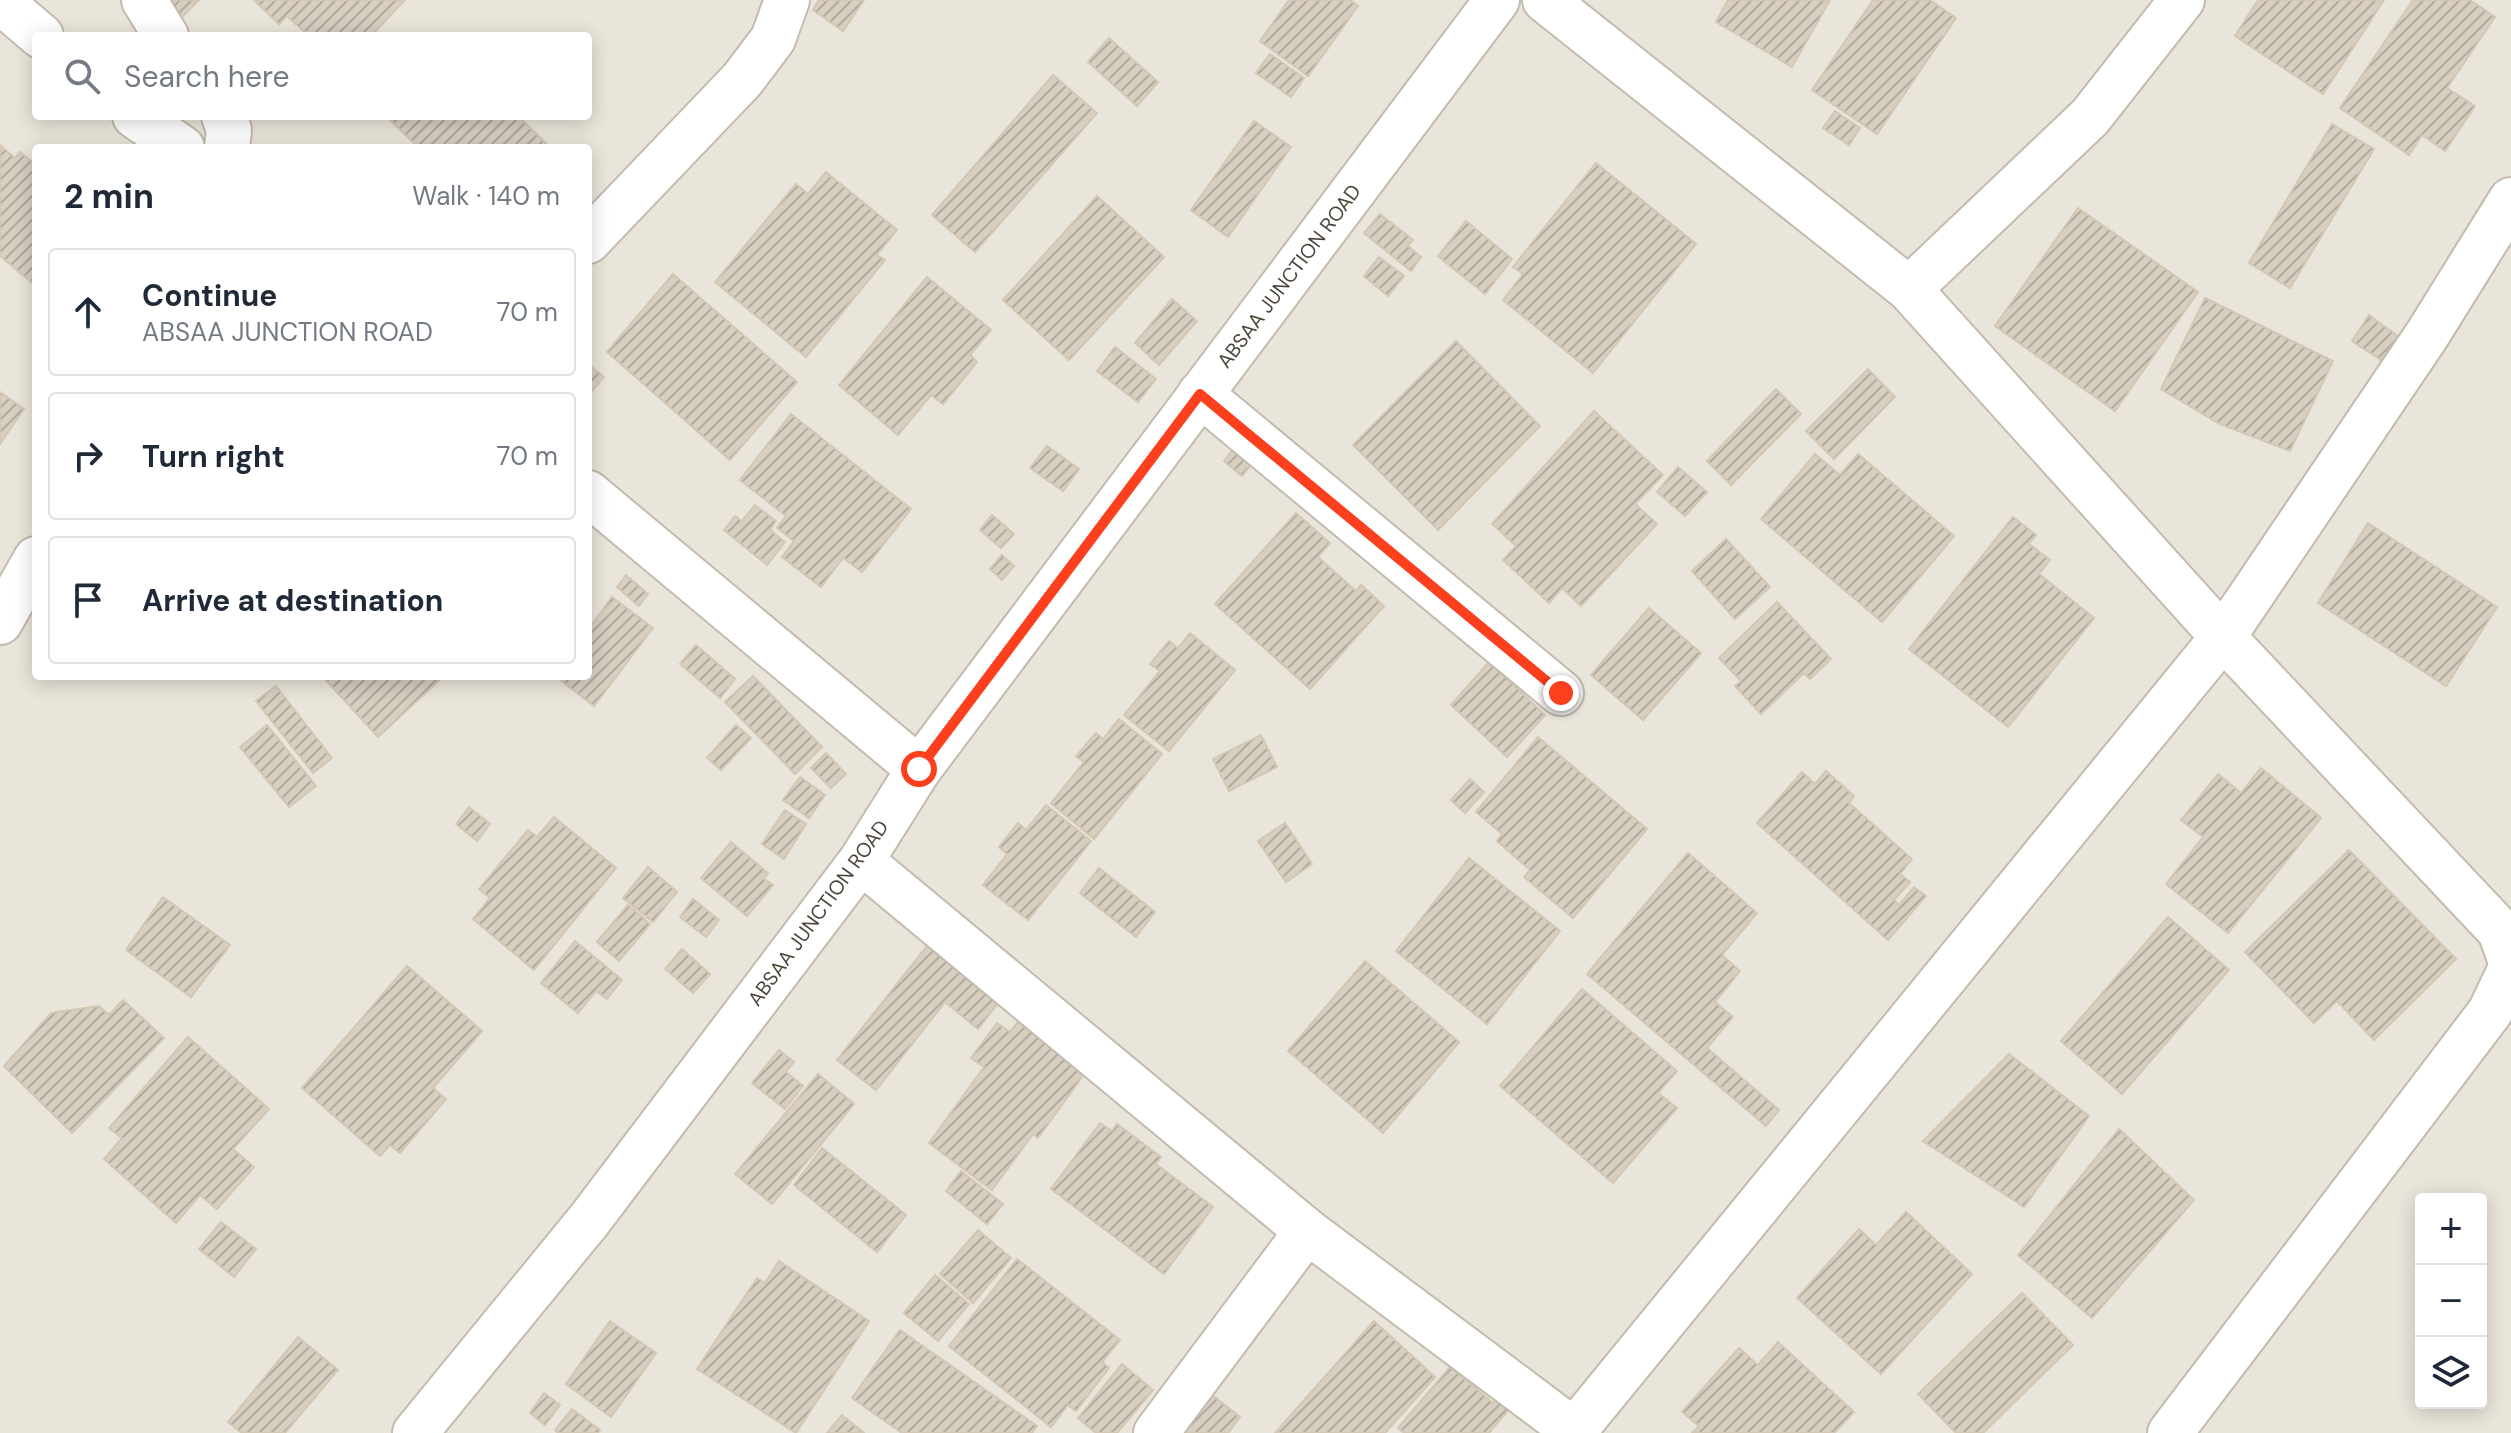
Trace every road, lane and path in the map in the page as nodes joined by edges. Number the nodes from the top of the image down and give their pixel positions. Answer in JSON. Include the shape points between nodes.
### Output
{"nodes":[{"id":1,"x":144,"y":0,"type":"edge"},
{"id":2,"x":787,"y":0,"type":"edge"},
{"id":3,"x":1497,"y":0,"type":"edge"},
{"id":4,"x":1545,"y":0,"type":"edge"},
{"id":5,"x":2182,"y":0,"type":"edge"},
{"id":6,"x":0,"y":1,"type":"edge"},
{"id":7,"x":36,"y":32,"type":"edge"},
{"id":8,"x":164,"y":32,"type":"edge"},
{"id":9,"x":141,"y":120,"type":"edge"},
{"id":10,"x":225,"y":120,"type":"edge"},
{"id":11,"x":176,"y":144,"type":"edge"},
{"id":12,"x":227,"y":144,"type":"edge"},
{"id":13,"x":2511,"y":200,"type":"edge"},
{"id":14,"x":592,"y":237,"type":"edge"},
{"id":15,"x":1909,"y":289,"type":"junction"},
{"id":16,"x":1200,"y":394,"type":"junction"},
{"id":17,"x":592,"y":496,"type":"edge"},
{"id":18,"x":32,"y":566,"type":"edge"},
{"id":19,"x":0,"y":622,"type":"edge"},
{"id":20,"x":2223,"y":637,"type":"junction"},
{"id":21,"x":1561,"y":693,"type":"dead end"},
{"id":22,"x":919,"y":769,"type":"junction"},
{"id":23,"x":861,"y":861,"type":"junction"},
{"id":24,"x":2511,"y":965,"type":"edge"},
{"id":25,"x":1307,"y":1231,"type":"junction"},
{"id":26,"x":1575,"y":1432,"type":"edge"},
{"id":27,"x":415,"y":1433,"type":"edge"},
{"id":28,"x":1156,"y":1433,"type":"edge"},
{"id":29,"x":2170,"y":1433,"type":"edge"}],
"edges":[{"from":1,"to":8,"type":"street"},
{"from":2,"to":14,"type":"street","via":[[773,39],[742,80]]},
{"from":3,"to":16,"type":"street","name":"ABSAA JUNCTION ROAD"},
{"from":4,"to":15,"type":"street"},
{"from":5,"to":15,"type":"street","via":[[2090,117]]},
{"from":6,"to":7,"type":"street"},
{"from":9,"to":11,"type":"street"},
{"from":10,"to":12,"type":"street"},
{"from":13,"to":20,"type":"street","via":[[2427,335]]},
{"from":15,"to":20,"type":"street"},
{"from":16,"to":21,"type":"street"},
{"from":16,"to":22,"type":"street","name":"ABSAA JUNCTION ROAD"},
{"from":17,"to":22,"type":"street"},
{"from":18,"to":19,"type":"street"},
{"from":20,"to":24,"type":"street","via":[[2500,931]]},
{"from":20,"to":26,"type":"street"},
{"from":22,"to":23,"type":"street","name":"ABSAA JUNCTION ROAD"},
{"from":23,"to":25,"type":"street"},
{"from":23,"to":27,"type":"street","name":"ABSAA JUNCTION ROAD","via":[[590,1219]]},
{"from":24,"to":29,"type":"street","via":[[2490,1012]]},
{"from":25,"to":26,"type":"street"},
{"from":25,"to":28,"type":"street"}]}
